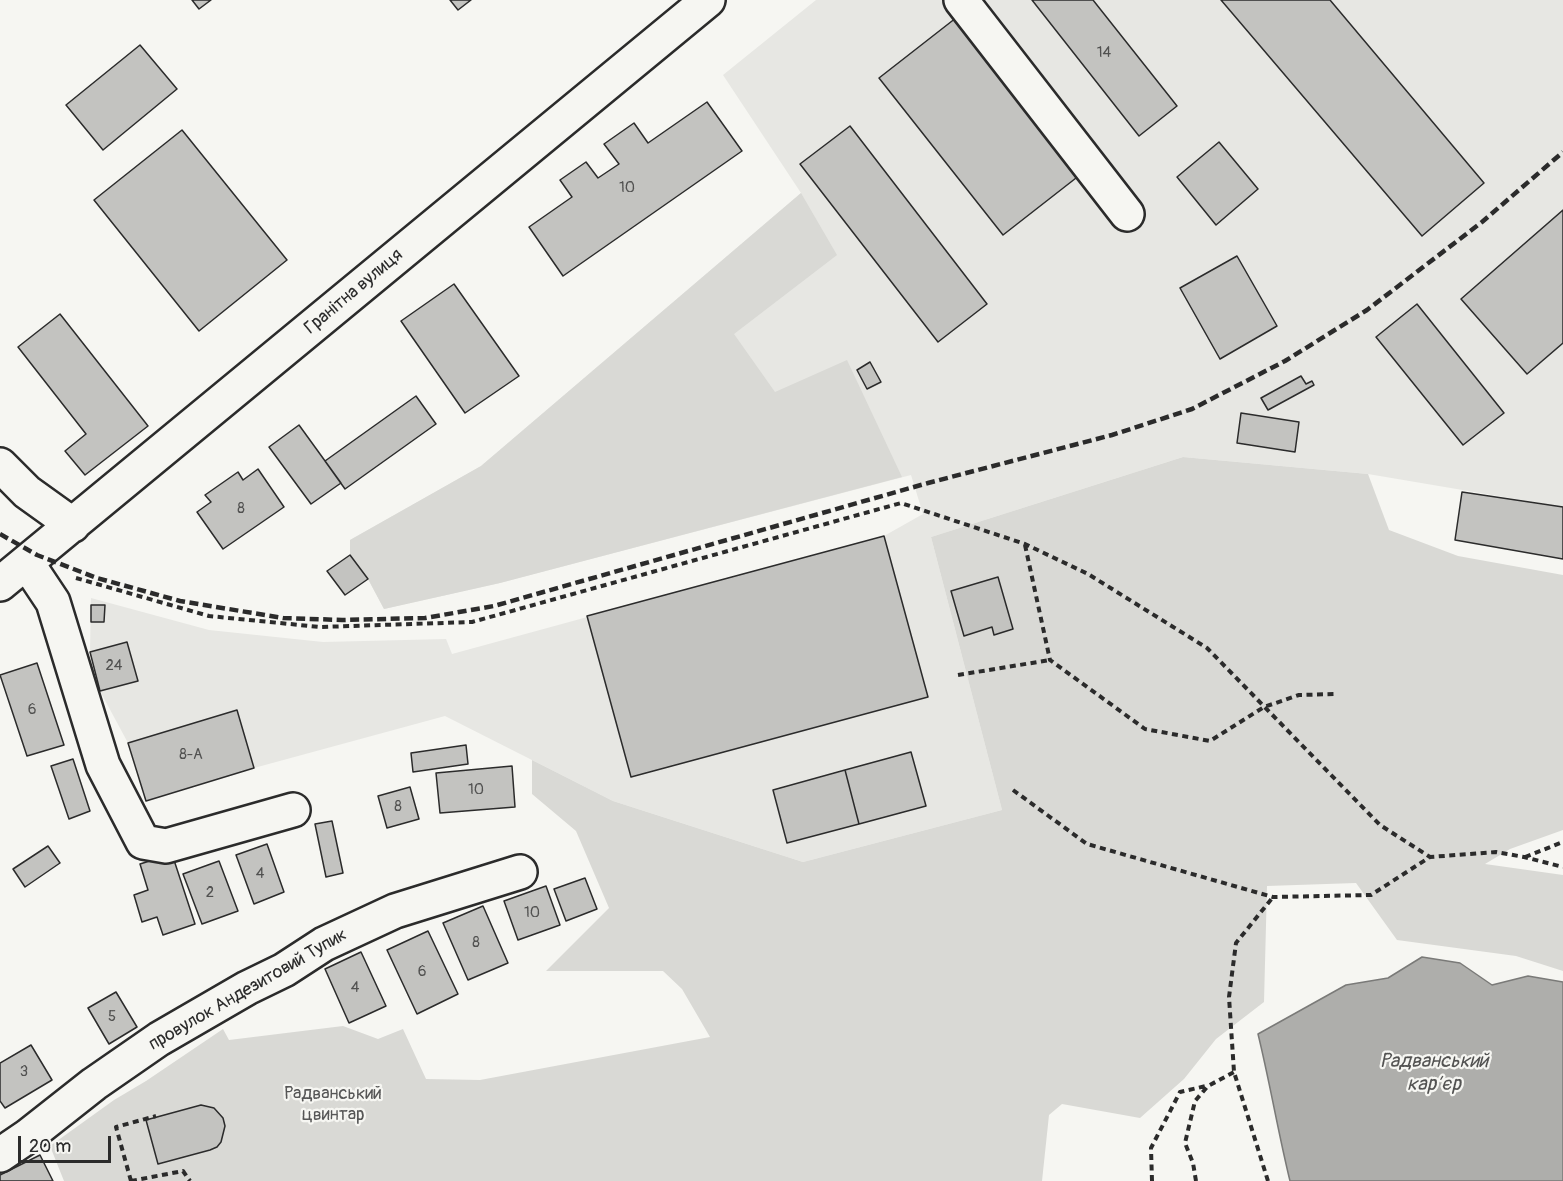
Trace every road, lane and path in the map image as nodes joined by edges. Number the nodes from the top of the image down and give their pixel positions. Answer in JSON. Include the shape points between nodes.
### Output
{"nodes":[{"id":1,"x":708,"y":0,"type":"edge"},
{"id":2,"x":961,"y":0,"type":"edge"},
{"id":3,"x":1127,"y":214,"type":"dead end"},
{"id":4,"x":0,"y":465,"type":"edge"},
{"id":5,"x":73,"y":525,"type":"junction"},
{"id":6,"x":1025,"y":544,"type":"junction"},
{"id":7,"x":27,"y":563,"type":"junction"},
{"id":8,"x":68,"y":576,"type":"dead end"},
{"id":9,"x":0,"y":584,"type":"edge"},
{"id":10,"x":1050,"y":660,"type":"junction"},
{"id":11,"x":958,"y":675,"type":"dead end"},
{"id":12,"x":1336,"y":694,"type":"dead end"},
{"id":13,"x":1264,"y":707,"type":"junction"},
{"id":14,"x":1013,"y":790,"type":"dead end"},
{"id":15,"x":293,"y":810,"type":"dead end"},
{"id":16,"x":1563,"y":842,"type":"edge"},
{"id":17,"x":1430,"y":857,"type":"junction"},
{"id":18,"x":1524,"y":857,"type":"junction"},
{"id":19,"x":1563,"y":867,"type":"edge"},
{"id":20,"x":520,"y":872,"type":"dead end"},
{"id":21,"x":1273,"y":897,"type":"junction"},
{"id":22,"x":1234,"y":1072,"type":"junction"},
{"id":23,"x":1208,"y":1086,"type":"junction"},
{"id":24,"x":156,"y":1116,"type":"dead end"},
{"id":25,"x":0,"y":1155,"type":"edge"},
{"id":26,"x":131,"y":1181,"type":"edge"},
{"id":27,"x":190,"y":1181,"type":"edge"},
{"id":28,"x":1152,"y":1181,"type":"edge"},
{"id":29,"x":1196,"y":1181,"type":"edge"},
{"id":30,"x":1268,"y":1181,"type":"edge"}],
"edges":[{"from":1,"to":5,"type":"street","name":"Гранітна вулиця"},
{"from":2,"to":3,"type":"street"},
{"from":4,"to":5,"type":"street","via":[[27,492]]},
{"from":5,"to":7,"type":"street","name":"Гранітна вулиця"},
{"from":6,"to":8,"type":"path","via":[[901,503],[472,622],[320,627],[209,616]]},
{"from":6,"to":10,"type":"path"},
{"from":6,"to":13,"type":"path","via":[[1088,574],[1207,648]]},
{"from":7,"to":9,"type":"street","name":"Гранітна вулиця"},
{"from":7,"to":15,"type":"street","via":[[53,602],[103,765],[143,842],[166,846]]},
{"from":10,"to":11,"type":"path"},
{"from":10,"to":13,"type":"path","via":[[1145,729],[1210,741]]},
{"from":12,"to":13,"type":"path","via":[[1299,695]]},
{"from":13,"to":17,"type":"path","via":[[1380,825]]},
{"from":14,"to":21,"type":"path","via":[[1087,844]]},
{"from":16,"to":18,"type":"path"},
{"from":17,"to":18,"type":"path","via":[[1496,852]]},
{"from":17,"to":21,"type":"path","via":[[1371,895]]},
{"from":18,"to":19,"type":"path"},
{"from":20,"to":25,"type":"street","name":"провулок Андезитовий Тупик","via":[[395,911],[324,944],[159,1039]]},
{"from":21,"to":22,"type":"path","via":[[1236,943],[1229,997]]},
{"from":22,"to":23,"type":"path"},
{"from":22,"to":30,"type":"path"},
{"from":23,"to":28,"type":"path","via":[[1180,1092],[1151,1148]]},
{"from":23,"to":29,"type":"path","via":[[1195,1101],[1185,1143]]},
{"from":24,"to":26,"type":"path","via":[[116,1127]]},
{"from":26,"to":27,"type":"path","via":[[183,1171]]}]}
